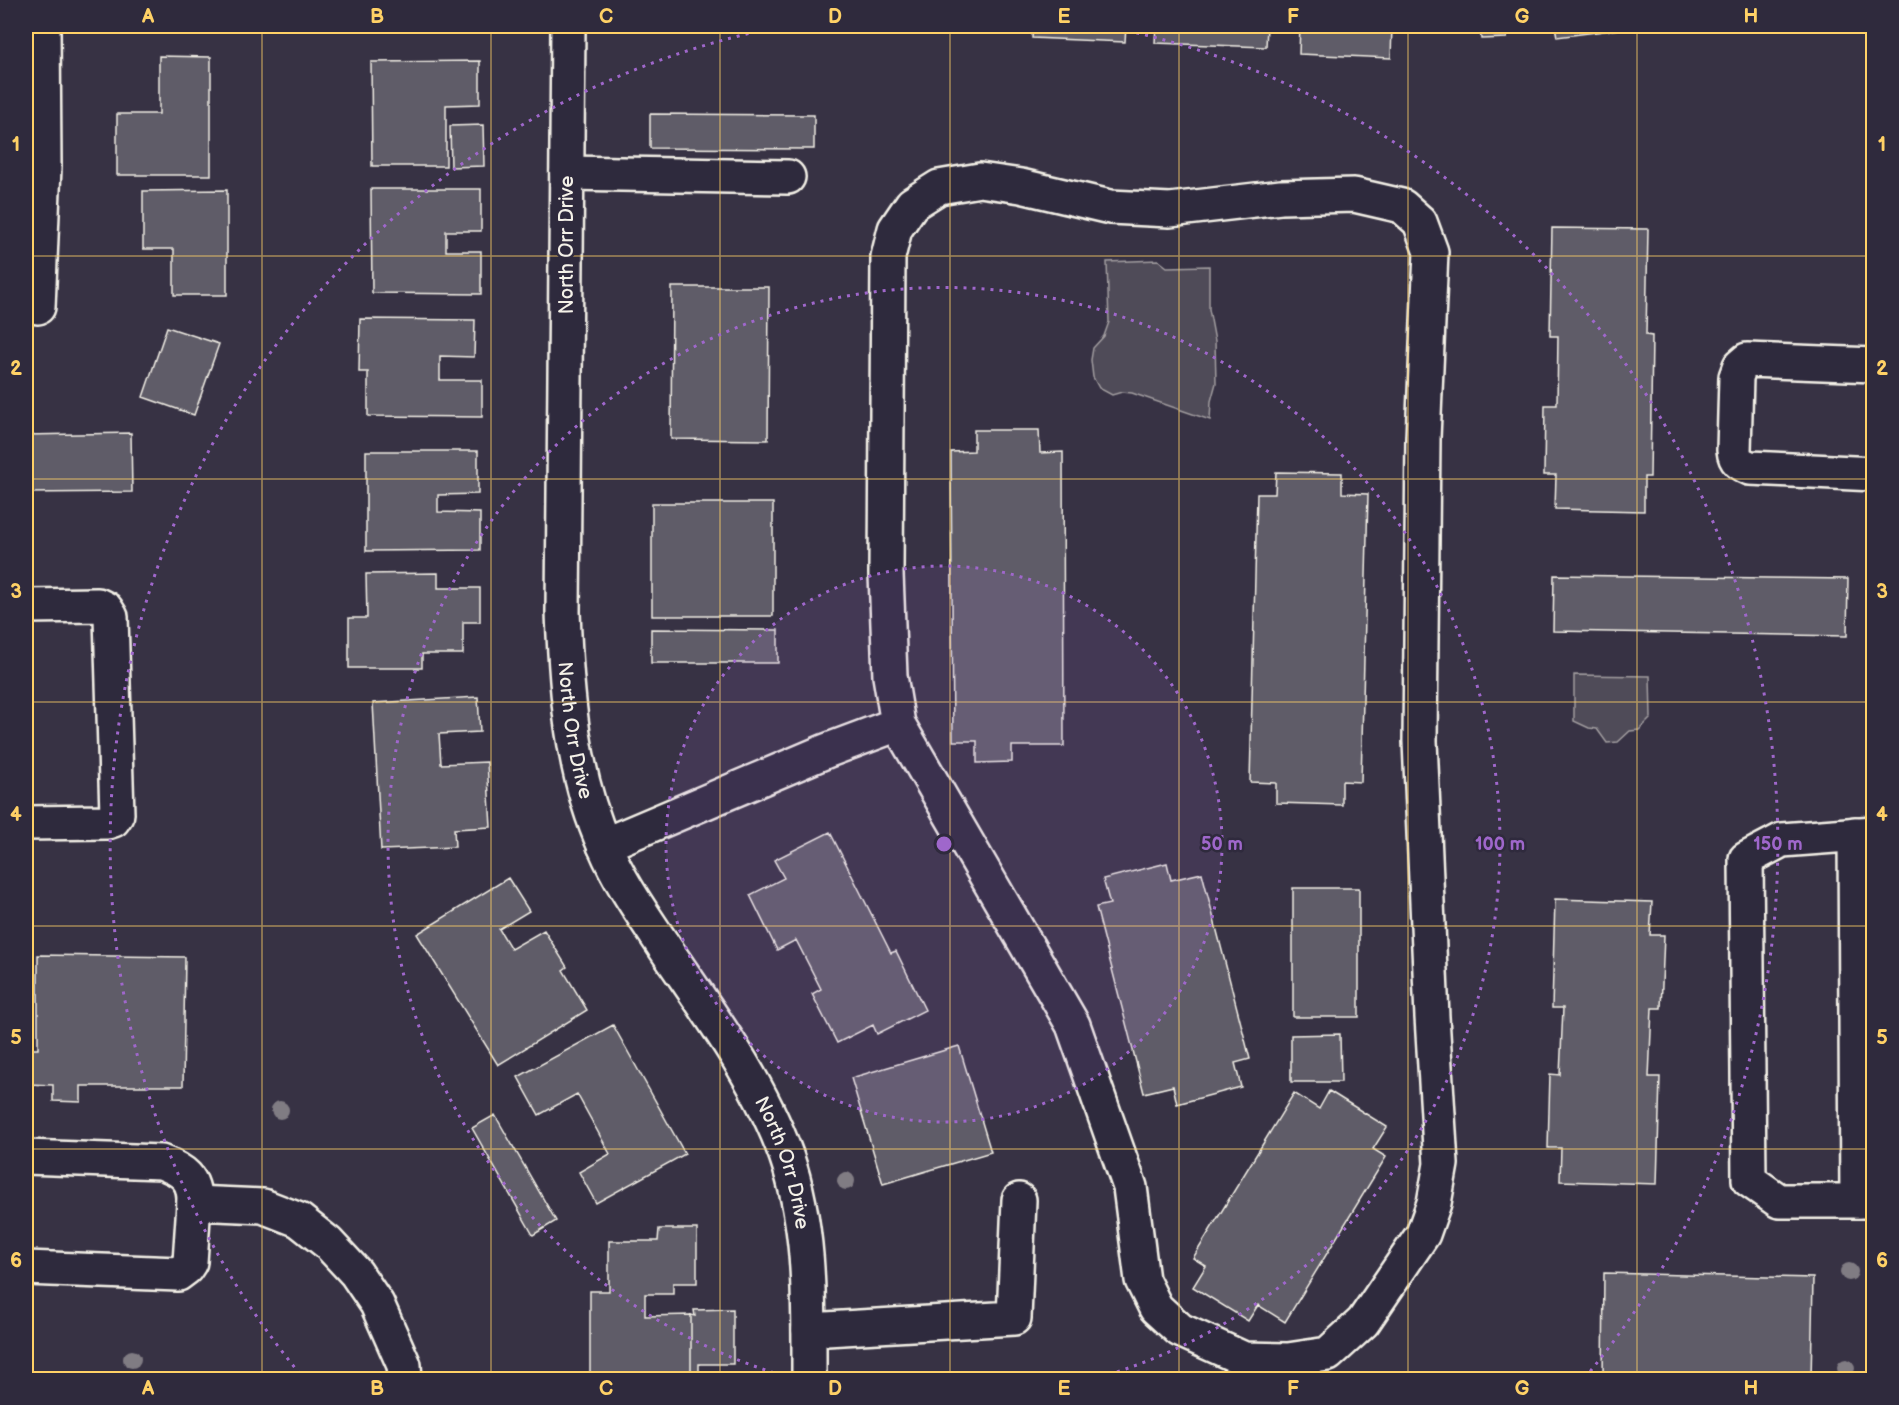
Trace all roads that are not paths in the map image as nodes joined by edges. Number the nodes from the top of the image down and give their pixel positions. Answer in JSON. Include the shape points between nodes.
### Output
{"nodes":[{"id":1,"x":43,"y":26,"type":"edge"},
{"id":2,"x":568,"y":26,"type":"edge"},
{"id":3,"x":567,"y":173,"type":"junction"},
{"id":4,"x":788,"y":177,"type":"dead end"},
{"id":5,"x":38,"y":307,"type":"dead end"},
{"id":6,"x":1874,"y":365,"type":"edge"},
{"id":7,"x":1874,"y":474,"type":"edge"},
{"id":8,"x":26,"y":606,"type":"edge"},
{"id":9,"x":898,"y":724,"type":"junction"},
{"id":10,"x":26,"y":823,"type":"edge"},
{"id":11,"x":1864,"y":833,"type":"edge"},
{"id":12,"x":604,"y":845,"type":"junction"},
{"id":13,"x":26,"y":1157,"type":"edge"},
{"id":14,"x":1019,"y":1200,"type":"dead end"},
{"id":15,"x":1865,"y":1201,"type":"edge"},
{"id":16,"x":194,"y":1203,"type":"junction"},
{"id":17,"x":26,"y":1268,"type":"edge"},
{"id":18,"x":809,"y":1330,"type":"junction"},
{"id":19,"x":1288,"y":1370,"type":"edge"},
{"id":20,"x":405,"y":1380,"type":"edge"},
{"id":21,"x":809,"y":1380,"type":"edge"}],
"edges":[{"from":1,"to":5,"type":"street","via":[[44,167]]},
{"from":2,"to":3,"type":"street","name":"North Orr Drive"},
{"from":3,"to":4,"type":"street"},
{"from":3,"to":12,"type":"street","name":"North Orr Drive","via":[[565,667],[579,773]]},
{"from":6,"to":7,"type":"street","via":[[1747,360],[1736,377],[1734,450],[1735,459],[1750,468]]},
{"from":8,"to":10,"type":"street","via":[[98,605],[111,617],[117,814],[106,822]]},
{"from":9,"to":12,"type":"street"},
{"from":9,"to":19,"type":"street","via":[[1073,1025],[1130,1187],[1142,1280],[1156,1308],[1180,1330],[1244,1359]]},
{"from":9,"to":19,"type":"street","via":[[890,676],[886,574],[888,257],[895,229],[912,204],[939,187],[980,180],[1110,207],[1170,210],[1281,197],[1354,195],[1402,206],[1420,222],[1431,252],[1422,449],[1420,741],[1441,1164],[1423,1234],[1363,1322],[1328,1354]]},
{"from":11,"to":15,"type":"street"},
{"from":11,"to":15,"type":"street","via":[[1782,840],[1746,859],[1749,1180],[1779,1201]]},
{"from":12,"to":18,"type":"street","name":"North Orr Drive","via":[[630,894],[751,1078],[771,1119],[799,1198],[809,1278]]},
{"from":13,"to":16,"type":"street","via":[[161,1162],[173,1166],[191,1181]]},
{"from":14,"to":18,"type":"street","via":[[1014,1318]]},
{"from":16,"to":17,"type":"street","via":[[190,1262],[178,1274]]},
{"from":16,"to":20,"type":"street","via":[[263,1206],[299,1220],[328,1243],[356,1273],[377,1304],[404,1365]]},
{"from":18,"to":21,"type":"street","name":"North Orr Drive"}]}
